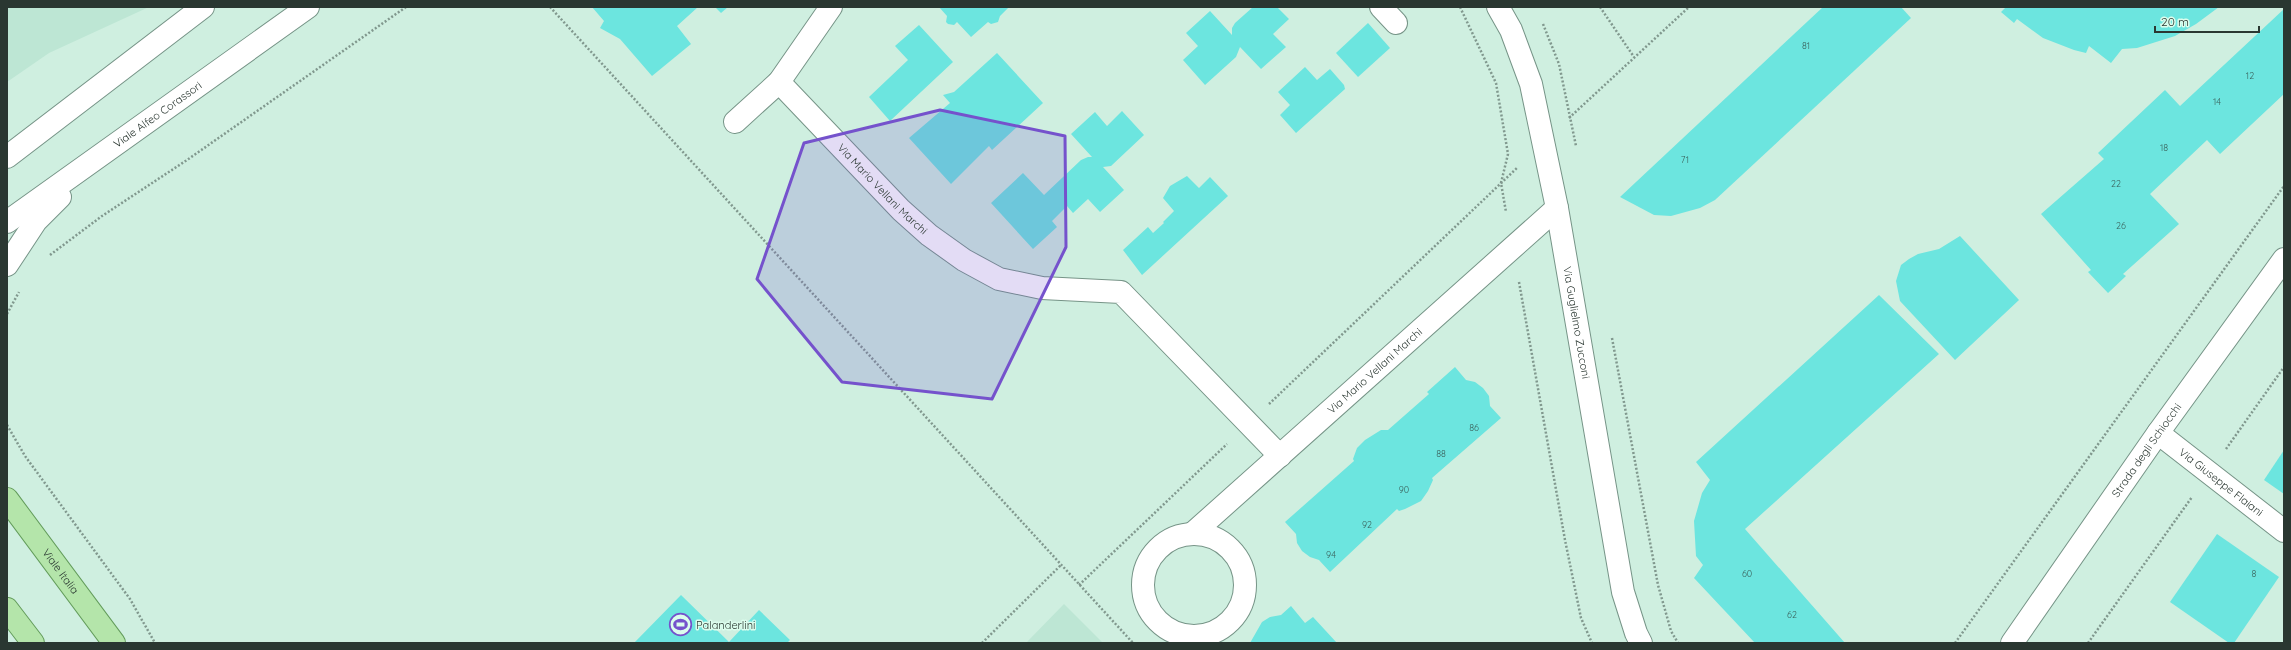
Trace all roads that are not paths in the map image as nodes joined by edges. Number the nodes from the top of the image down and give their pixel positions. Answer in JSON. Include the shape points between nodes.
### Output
{"nodes":[{"id":1,"x":203,"y":7,"type":"edge"},
{"id":2,"x":308,"y":7,"type":"edge"},
{"id":3,"x":831,"y":7,"type":"edge"},
{"id":4,"x":1381,"y":7,"type":"edge"},
{"id":5,"x":1498,"y":7,"type":"edge"},
{"id":6,"x":1396,"y":23,"type":"dead end"},
{"id":7,"x":779,"y":82,"type":"junction"},
{"id":8,"x":735,"y":122,"type":"dead end"},
{"id":9,"x":9,"y":155,"type":"edge"},
{"id":10,"x":99,"y":156,"type":"junction"},
{"id":11,"x":1557,"y":208,"type":"junction"},
{"id":12,"x":7,"y":222,"type":"edge"},
{"id":13,"x":2284,"y":259,"type":"edge"},
{"id":14,"x":7,"y":265,"type":"edge"},
{"id":15,"x":2158,"y":433,"type":"junction"},
{"id":16,"x":1280,"y":456,"type":"junction"},
{"id":17,"x":7,"y":499,"type":"edge"},
{"id":18,"x":2284,"y":531,"type":"edge"},
{"id":19,"x":1192,"y":534,"type":"junction"},
{"id":20,"x":7,"y":609,"type":"edge"},
{"id":21,"x":33,"y":643,"type":"edge"},
{"id":22,"x":114,"y":643,"type":"edge"},
{"id":23,"x":1641,"y":643,"type":"edge"},
{"id":24,"x":2012,"y":643,"type":"edge"}],
"edges":[{"from":1,"to":9,"type":"street"},
{"from":2,"to":10,"type":"street","name":"Viale Alfeo Corassori"},
{"from":3,"to":7,"type":"street"},
{"from":4,"to":6,"type":"street"},
{"from":5,"to":11,"type":"street","name":"Via Guglielmo Zucconi","via":[[1511,30],[1531,84]]},
{"from":7,"to":8,"type":"street"},
{"from":7,"to":16,"type":"street","name":"Via Mario Vellani Marchi","via":[[902,210],[929,235],[964,260],[999,279],[1042,288],[1122,292]]},
{"from":10,"to":12,"type":"street","name":"Viale Alfeo Corassori"},
{"from":10,"to":14,"type":"street","via":[[36,221]]},
{"from":11,"to":16,"type":"street","name":"Via Mario Vellani Marchi"},
{"from":11,"to":23,"type":"street","name":"Via Guglielmo Zucconi","via":[[1623,592]]},
{"from":13,"to":15,"type":"street","name":"Strada degli Schiocchi"},
{"from":15,"to":18,"type":"street","name":"Via Giuseppe Flaiani"},
{"from":15,"to":24,"type":"street","name":"Strada degli Schiocchi"},
{"from":16,"to":19,"type":"street","name":"Via Mario Vellani Marchi"},
{"from":17,"to":22,"type":"main road","name":"Viale Italia"},
{"from":19,"to":19,"type":"street","name":"Via Mario Vellani Marchi","via":[[1206,535],[1220,541],[1232,551],[1241,565],[1245,585],[1241,606],[1232,619],[1221,629],[1206,635],[1190,636],[1168,630],[1154,618],[1143,594],[1143,580],[1147,564],[1156,551],[1169,540]]},
{"from":20,"to":21,"type":"main road"}]}
